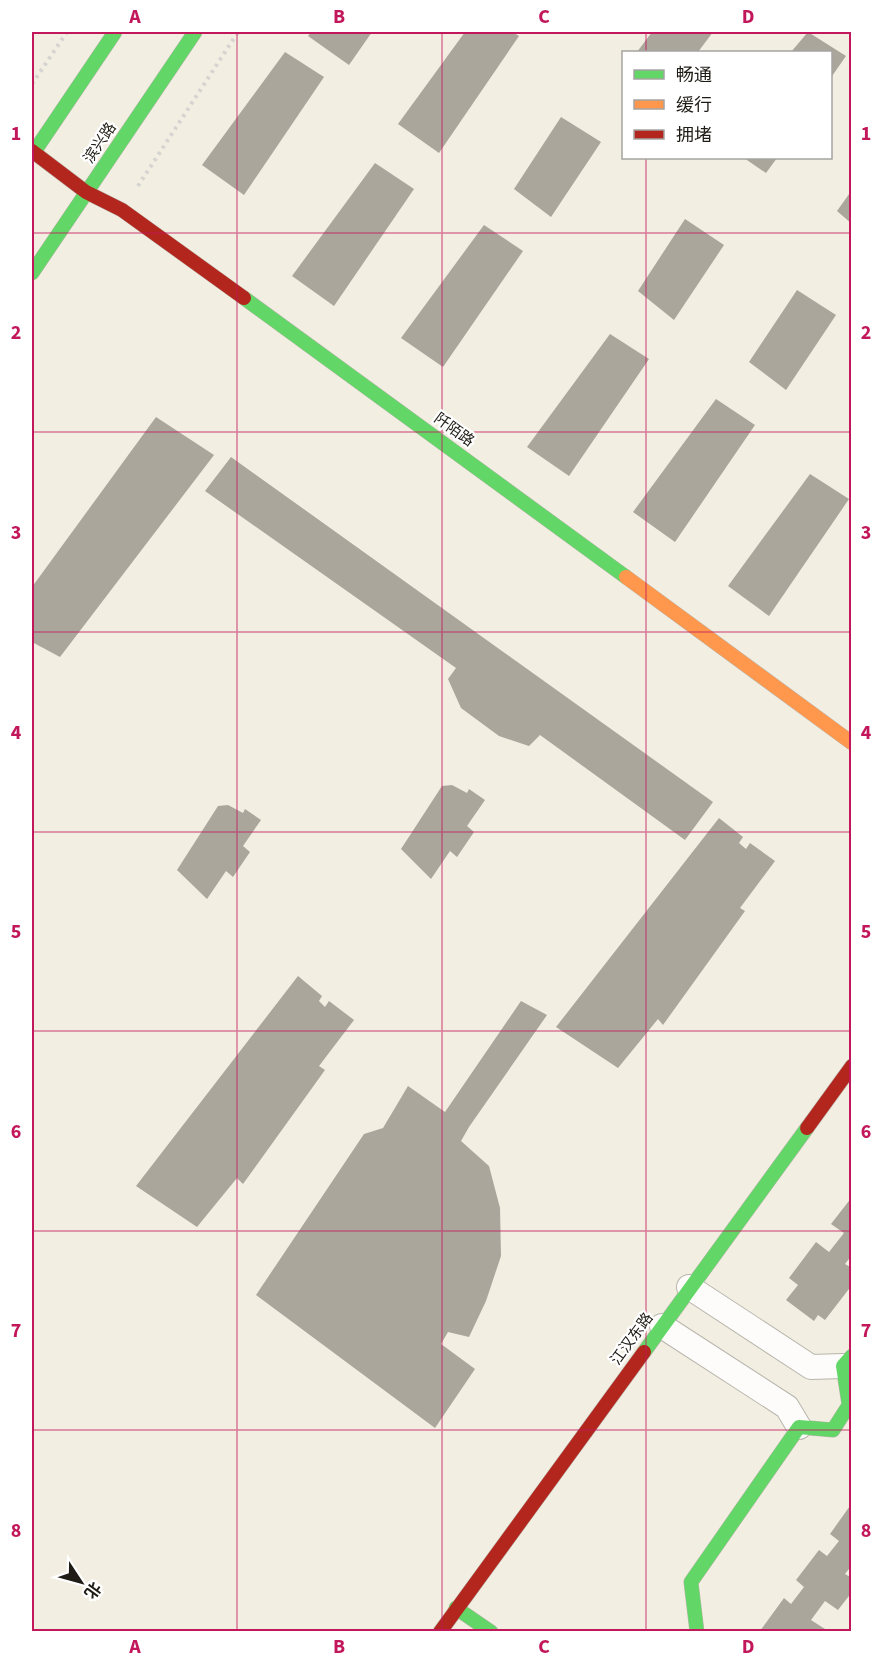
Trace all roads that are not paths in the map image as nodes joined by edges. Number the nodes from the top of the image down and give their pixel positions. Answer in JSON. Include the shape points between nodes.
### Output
{"nodes":[{"id":1,"x":114,"y":32,"type":"edge"},
{"id":2,"x":195,"y":32,"type":"edge"},
{"id":3,"x":32,"y":153,"type":"edge"},
{"id":4,"x":86,"y":192,"type":"junction"},
{"id":5,"x":32,"y":273,"type":"edge"},
{"id":6,"x":852,"y":743,"type":"edge"},
{"id":7,"x":852,"y":1066,"type":"edge"},
{"id":8,"x":689,"y":1287,"type":"junction"},
{"id":9,"x":662,"y":1326,"type":"junction"},
{"id":10,"x":848,"y":1361,"type":"edge"},
{"id":11,"x":799,"y":1427,"type":"junction"},
{"id":12,"x":456,"y":1608,"type":"junction"},
{"id":13,"x":440,"y":1632,"type":"edge"},
{"id":14,"x":491,"y":1632,"type":"edge"},
{"id":15,"x":697,"y":1632,"type":"edge"}],
"edges":[{"from":1,"to":3,"type":"street"},
{"from":2,"to":4,"type":"street","name":"滨兴路"},
{"from":3,"to":4,"type":"street","name":"阡陌路"},
{"from":4,"to":5,"type":"street","name":"滨兴路"},
{"from":4,"to":6,"type":"street","name":"阡陌路","via":[[122,210]]},
{"from":7,"to":8,"type":"street","name":"江汉东路"},
{"from":8,"to":9,"type":"street","name":"江汉东路"},
{"from":8,"to":10,"type":"street","via":[[811,1367]]},
{"from":9,"to":11,"type":"street","via":[[787,1407]]},
{"from":9,"to":12,"type":"street","name":"江汉东路"},
{"from":10,"to":11,"type":"street","via":[[849,1405],[833,1430]]},
{"from":11,"to":15,"type":"street","via":[[691,1582]]},
{"from":12,"to":13,"type":"street","name":"江汉东路"},
{"from":12,"to":14,"type":"street"}]}
